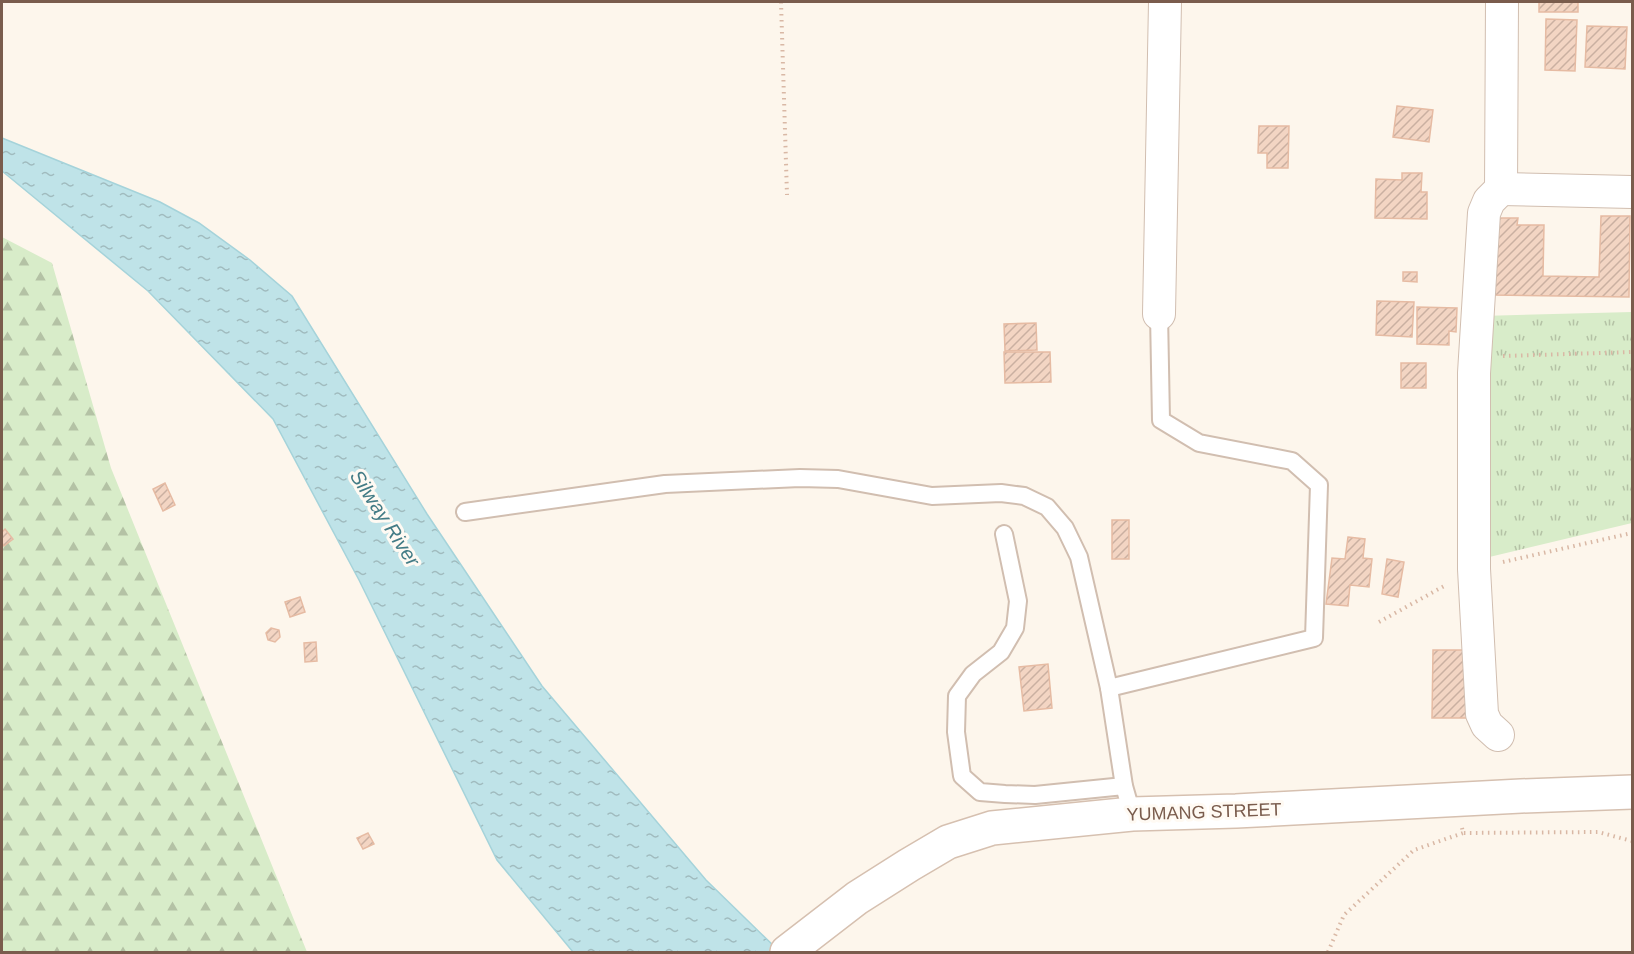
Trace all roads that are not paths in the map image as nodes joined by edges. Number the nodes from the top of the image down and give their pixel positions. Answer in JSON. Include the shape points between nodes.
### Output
{"nodes":[{"id":1,"x":1165,"y":2,"type":"edge"},
{"id":2,"x":1502,"y":2,"type":"edge"},
{"id":3,"x":1501,"y":189,"type":"junction"},
{"id":4,"x":1632,"y":192,"type":"edge"},
{"id":5,"x":1160,"y":314,"type":"joint"},
{"id":6,"x":465,"y":512,"type":"dead end"},
{"id":7,"x":1004,"y":534,"type":"dead end"},
{"id":8,"x":1108,"y":688,"type":"junction"},
{"id":9,"x":1498,"y":735,"type":"dead end"},
{"id":10,"x":1632,"y":792,"type":"edge"},
{"id":11,"x":1128,"y":800,"type":"junction"},
{"id":12,"x":798,"y":945,"type":"edge"}],
"edges":[{"from":1,"to":5,"type":"street"},
{"from":2,"to":3,"type":"street"},
{"from":3,"to":4,"type":"street"},
{"from":3,"to":9,"type":"street","via":[[1489,201],[1485,213],[1475,357],[1474,569],[1482,714]]},
{"from":5,"to":8,"type":"lane","via":[[1161,420],[1199,443],[1292,461],[1319,486],[1314,638]]},
{"from":6,"to":8,"type":"lane","via":[[665,484],[800,478],[838,479],[932,496],[1024,496],[1047,507],[1065,528],[1079,557]]},
{"from":7,"to":11,"type":"lane","via":[[1018,601],[1015,628],[1001,652],[973,674],[957,696],[956,732],[962,776],[980,792]]},
{"from":8,"to":11,"type":"lane"},
{"from":10,"to":11,"type":"main road","name":"YUMANG STREET","via":[[1458,801]]},
{"from":11,"to":12,"type":"main road","name":"YUMANG STREET","via":[[992,828],[948,842],[857,898]]}]}
